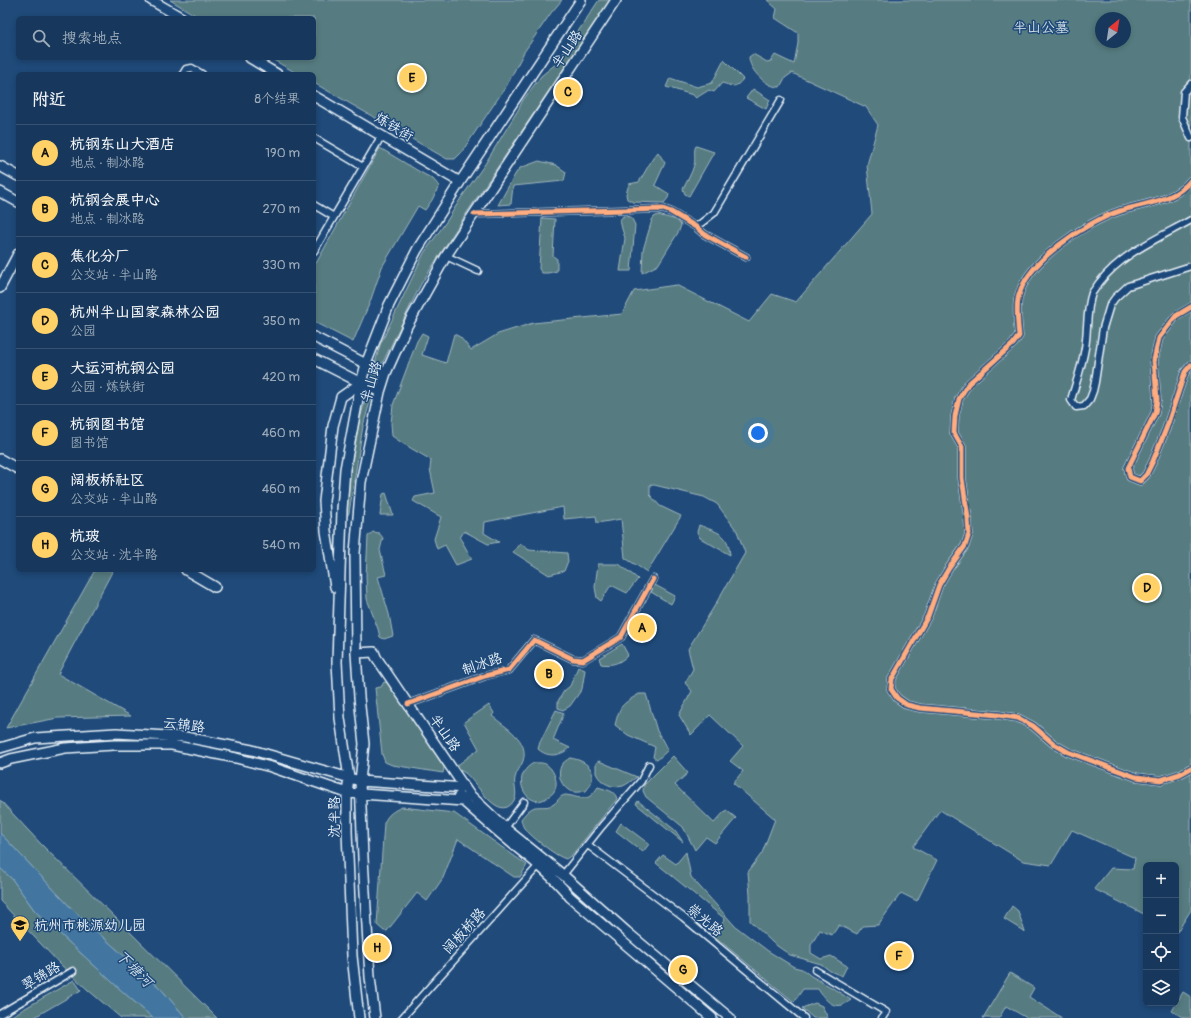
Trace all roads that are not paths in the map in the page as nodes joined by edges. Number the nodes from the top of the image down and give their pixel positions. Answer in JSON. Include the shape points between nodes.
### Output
{"nodes":[{"id":1,"x":152,"y":0,"type":"edge"},
{"id":2,"x":582,"y":0,"type":"edge"},
{"id":3,"x":616,"y":0,"type":"edge"},
{"id":4,"x":179,"y":16,"type":"edge"},
{"id":5,"x":253,"y":60,"type":"edge"},
{"id":6,"x":185,"y":72,"type":"edge"},
{"id":7,"x":199,"y":72,"type":"edge"},
{"id":8,"x":274,"y":72,"type":"edge"},
{"id":9,"x":1191,"y":84,"type":"edge"},
{"id":10,"x":316,"y":97,"type":"edge"},
{"id":11,"x":781,"y":100,"type":"dead end"},
{"id":12,"x":382,"y":135,"type":"junction"},
{"id":13,"x":1191,"y":138,"type":"edge"},
{"id":14,"x":316,"y":139,"type":"edge"},
{"id":15,"x":0,"y":166,"type":"edge"},
{"id":16,"x":363,"y":167,"type":"junction"},
{"id":17,"x":16,"y":175,"type":"edge"},
{"id":18,"x":1191,"y":180,"type":"edge"},
{"id":19,"x":460,"y":182,"type":"junction"},
{"id":20,"x":0,"y":192,"type":"edge"},
{"id":21,"x":16,"y":201,"type":"edge"},
{"id":22,"x":316,"y":206,"type":"edge"},
{"id":23,"x":474,"y":214,"type":"junction"},
{"id":24,"x":334,"y":217,"type":"junction"},
{"id":25,"x":1191,"y":220,"type":"edge"},
{"id":26,"x":696,"y":227,"type":"junction"},
{"id":27,"x":316,"y":248,"type":"edge"},
{"id":28,"x":446,"y":256,"type":"junction"},
{"id":29,"x":746,"y":257,"type":"dead end"},
{"id":30,"x":16,"y":258,"type":"edge"},
{"id":31,"x":1191,"y":266,"type":"edge"},
{"id":32,"x":478,"y":271,"type":"dead end"},
{"id":33,"x":0,"y":288,"type":"edge"},
{"id":34,"x":1191,"y":307,"type":"edge"},
{"id":35,"x":316,"y":338,"type":"edge"},
{"id":36,"x":316,"y":360,"type":"edge"},
{"id":37,"x":366,"y":364,"type":"junction"},
{"id":38,"x":1191,"y":365,"type":"edge"},
{"id":39,"x":386,"y":373,"type":"junction"},
{"id":40,"x":361,"y":383,"type":"junction"},
{"id":41,"x":380,"y":392,"type":"junction"},
{"id":42,"x":0,"y":459,"type":"edge"},
{"id":43,"x":16,"y":468,"type":"edge"},
{"id":44,"x":189,"y":572,"type":"edge"},
{"id":45,"x":653,"y":579,"type":"dead end"},
{"id":46,"x":215,"y":588,"type":"dead end"},
{"id":47,"x":339,"y":616,"type":"junction"},
{"id":48,"x":356,"y":653,"type":"junction"},
{"id":49,"x":408,"y":704,"type":"junction"},
{"id":50,"x":0,"y":748,"type":"edge"},
{"id":51,"x":0,"y":763,"type":"edge"},
{"id":52,"x":649,"y":765,"type":"dead end"},
{"id":53,"x":1191,"y":768,"type":"edge"},
{"id":54,"x":349,"y":778,"type":"junction"},
{"id":55,"x":360,"y":781,"type":"junction"},
{"id":56,"x":451,"y":787,"type":"junction"},
{"id":57,"x":347,"y":793,"type":"junction"},
{"id":58,"x":466,"y":794,"type":"junction"},
{"id":59,"x":361,"y":795,"type":"junction"},
{"id":60,"x":524,"y":802,"type":"dead end"},
{"id":61,"x":505,"y":828,"type":"junction"},
{"id":62,"x":588,"y":845,"type":"junction"},
{"id":63,"x":541,"y":862,"type":"junction"},
{"id":64,"x":563,"y":875,"type":"junction"},
{"id":65,"x":815,"y":970,"type":"dead end"},
{"id":66,"x":73,"y":971,"type":"dead end"},
{"id":67,"x":0,"y":1014,"type":"edge"},
{"id":68,"x":360,"y":1018,"type":"edge"},
{"id":69,"x":375,"y":1018,"type":"edge"},
{"id":70,"x":402,"y":1018,"type":"edge"},
{"id":71,"x":712,"y":1018,"type":"edge"},
{"id":72,"x":730,"y":1018,"type":"edge"},
{"id":73,"x":804,"y":1018,"type":"edge"},
{"id":74,"x":882,"y":1018,"type":"edge"}],
"edges":[{"from":1,"to":4,"type":"main road"},
{"from":2,"to":19,"type":"main road","name":"半山路"},
{"from":3,"to":23,"type":"main road","name":"半山路"},
{"from":5,"to":8,"type":"main road"},
{"from":6,"to":7,"type":"street","via":[[186,69],[192,68]]},
{"from":9,"to":13,"type":"street","via":[[1184,92],[1182,117]]},
{"from":10,"to":12,"type":"main road","name":"炼铁街"},
{"from":11,"to":26,"type":"street","via":[[714,213]]},
{"from":12,"to":16,"type":"street"},
{"from":12,"to":19,"type":"main road","name":"炼铁街"},
{"from":14,"to":16,"type":"street"},
{"from":15,"to":17,"type":"main road"},
{"from":16,"to":24,"type":"street"},
{"from":18,"to":53,"type":"street","via":[[1178,193],[1119,211],[1074,234],[1043,258],[1029,274],[1018,299],[1019,336],[968,384],[959,399],[954,433],[962,447],[962,478],[969,534],[966,546],[939,585],[928,616],[892,679],[891,689],[902,702],[920,708],[1018,718],[1068,752],[1136,777],[1161,780]]},
{"from":19,"to":37,"type":"main road","name":"半山路","via":[[417,250],[389,305]]},
{"from":20,"to":21,"type":"main road"},
{"from":22,"to":24,"type":"street"},
{"from":23,"to":26,"type":"street","via":[[663,209]]},
{"from":23,"to":28,"type":"main road","name":"半山路"},
{"from":24,"to":27,"type":"street"},
{"from":25,"to":31,"type":"street","via":[[1124,258],[1111,269],[1092,293],[1085,348],[1071,400],[1076,407],[1084,406],[1093,391],[1103,328],[1110,305],[1115,298],[1128,286]]},
{"from":26,"to":29,"type":"street"},
{"from":28,"to":32,"type":"street"},
{"from":28,"to":39,"type":"main road","name":"半山路","via":[[407,326]]},
{"from":30,"to":33,"type":"main road"},
{"from":34,"to":38,"type":"street","via":[[1176,316],[1159,338],[1154,360],[1157,400],[1155,414],[1128,468],[1130,477],[1140,481],[1146,475],[1166,429],[1185,372]]},
{"from":35,"to":37,"type":"main road"},
{"from":36,"to":40,"type":"main road"},
{"from":37,"to":39,"type":"main road"},
{"from":37,"to":40,"type":"main road","name":"半山路"},
{"from":39,"to":41,"type":"main road","name":"半山路"},
{"from":40,"to":41,"type":"main road"},
{"from":40,"to":47,"type":"main road","name":"半山路","via":[[345,469]]},
{"from":40,"to":47,"type":"main road","name":"半山路","via":[[341,397],[333,426],[324,500]]},
{"from":41,"to":48,"type":"main road","name":"半山路","via":[[361,482],[355,553]]},
{"from":42,"to":43,"type":"main road"},
{"from":44,"to":46,"type":"main road"},
{"from":45,"to":49,"type":"street","name":"制冰路","via":[[621,637],[583,660],[573,659],[534,640],[509,670]]},
{"from":47,"to":54,"type":"main road","name":"沈半路","via":[[337,662],[340,718]]},
{"from":48,"to":49,"type":"main road","name":"半山路","via":[[374,652]]},
{"from":48,"to":55,"type":"main road","name":"沈半路","via":[[364,744]]},
{"from":49,"to":58,"type":"main road","name":"半山路"},
{"from":50,"to":54,"type":"main road","name":"云锦路","via":[[35,738],[116,732],[185,738],[252,750]]},
{"from":51,"to":57,"type":"main road","name":"云锦路","via":[[65,748],[172,745],[257,763]]},
{"from":52,"to":62,"type":"street","via":[[641,781]]},
{"from":54,"to":55,"type":"main road","name":"云锦路"},
{"from":54,"to":57,"type":"main road","name":"沈半路"},
{"from":55,"to":56,"type":"main road"},
{"from":55,"to":59,"type":"main road","name":"沈半路"},
{"from":56,"to":58,"type":"main road"},
{"from":56,"to":58,"type":"main road","name":"半山路"},
{"from":57,"to":59,"type":"main road"},
{"from":57,"to":68,"type":"main road","name":"沈半路","via":[[352,956]]},
{"from":58,"to":59,"type":"main road","via":[[428,798]]},
{"from":58,"to":61,"type":"main road","name":"半山路"},
{"from":58,"to":63,"type":"main road","name":"半山路"},
{"from":59,"to":69,"type":"main road","name":"沈半路","via":[[368,955]]},
{"from":60,"to":61,"type":"street"},
{"from":61,"to":63,"type":"main road","name":"半山路"},
{"from":62,"to":64,"type":"street"},
{"from":62,"to":73,"type":"street","name":"崇光路","via":[[683,917]]},
{"from":63,"to":64,"type":"main road","name":"半山路"},
{"from":63,"to":70,"type":"street","name":"阔板桥路"},
{"from":63,"to":71,"type":"main road","name":"半山路","via":[[576,902]]},
{"from":64,"to":72,"type":"main road","name":"半山路"},
{"from":65,"to":74,"type":"street","via":[[886,1012]]},
{"from":66,"to":67,"type":"street","name":"翠锦路"}]}
